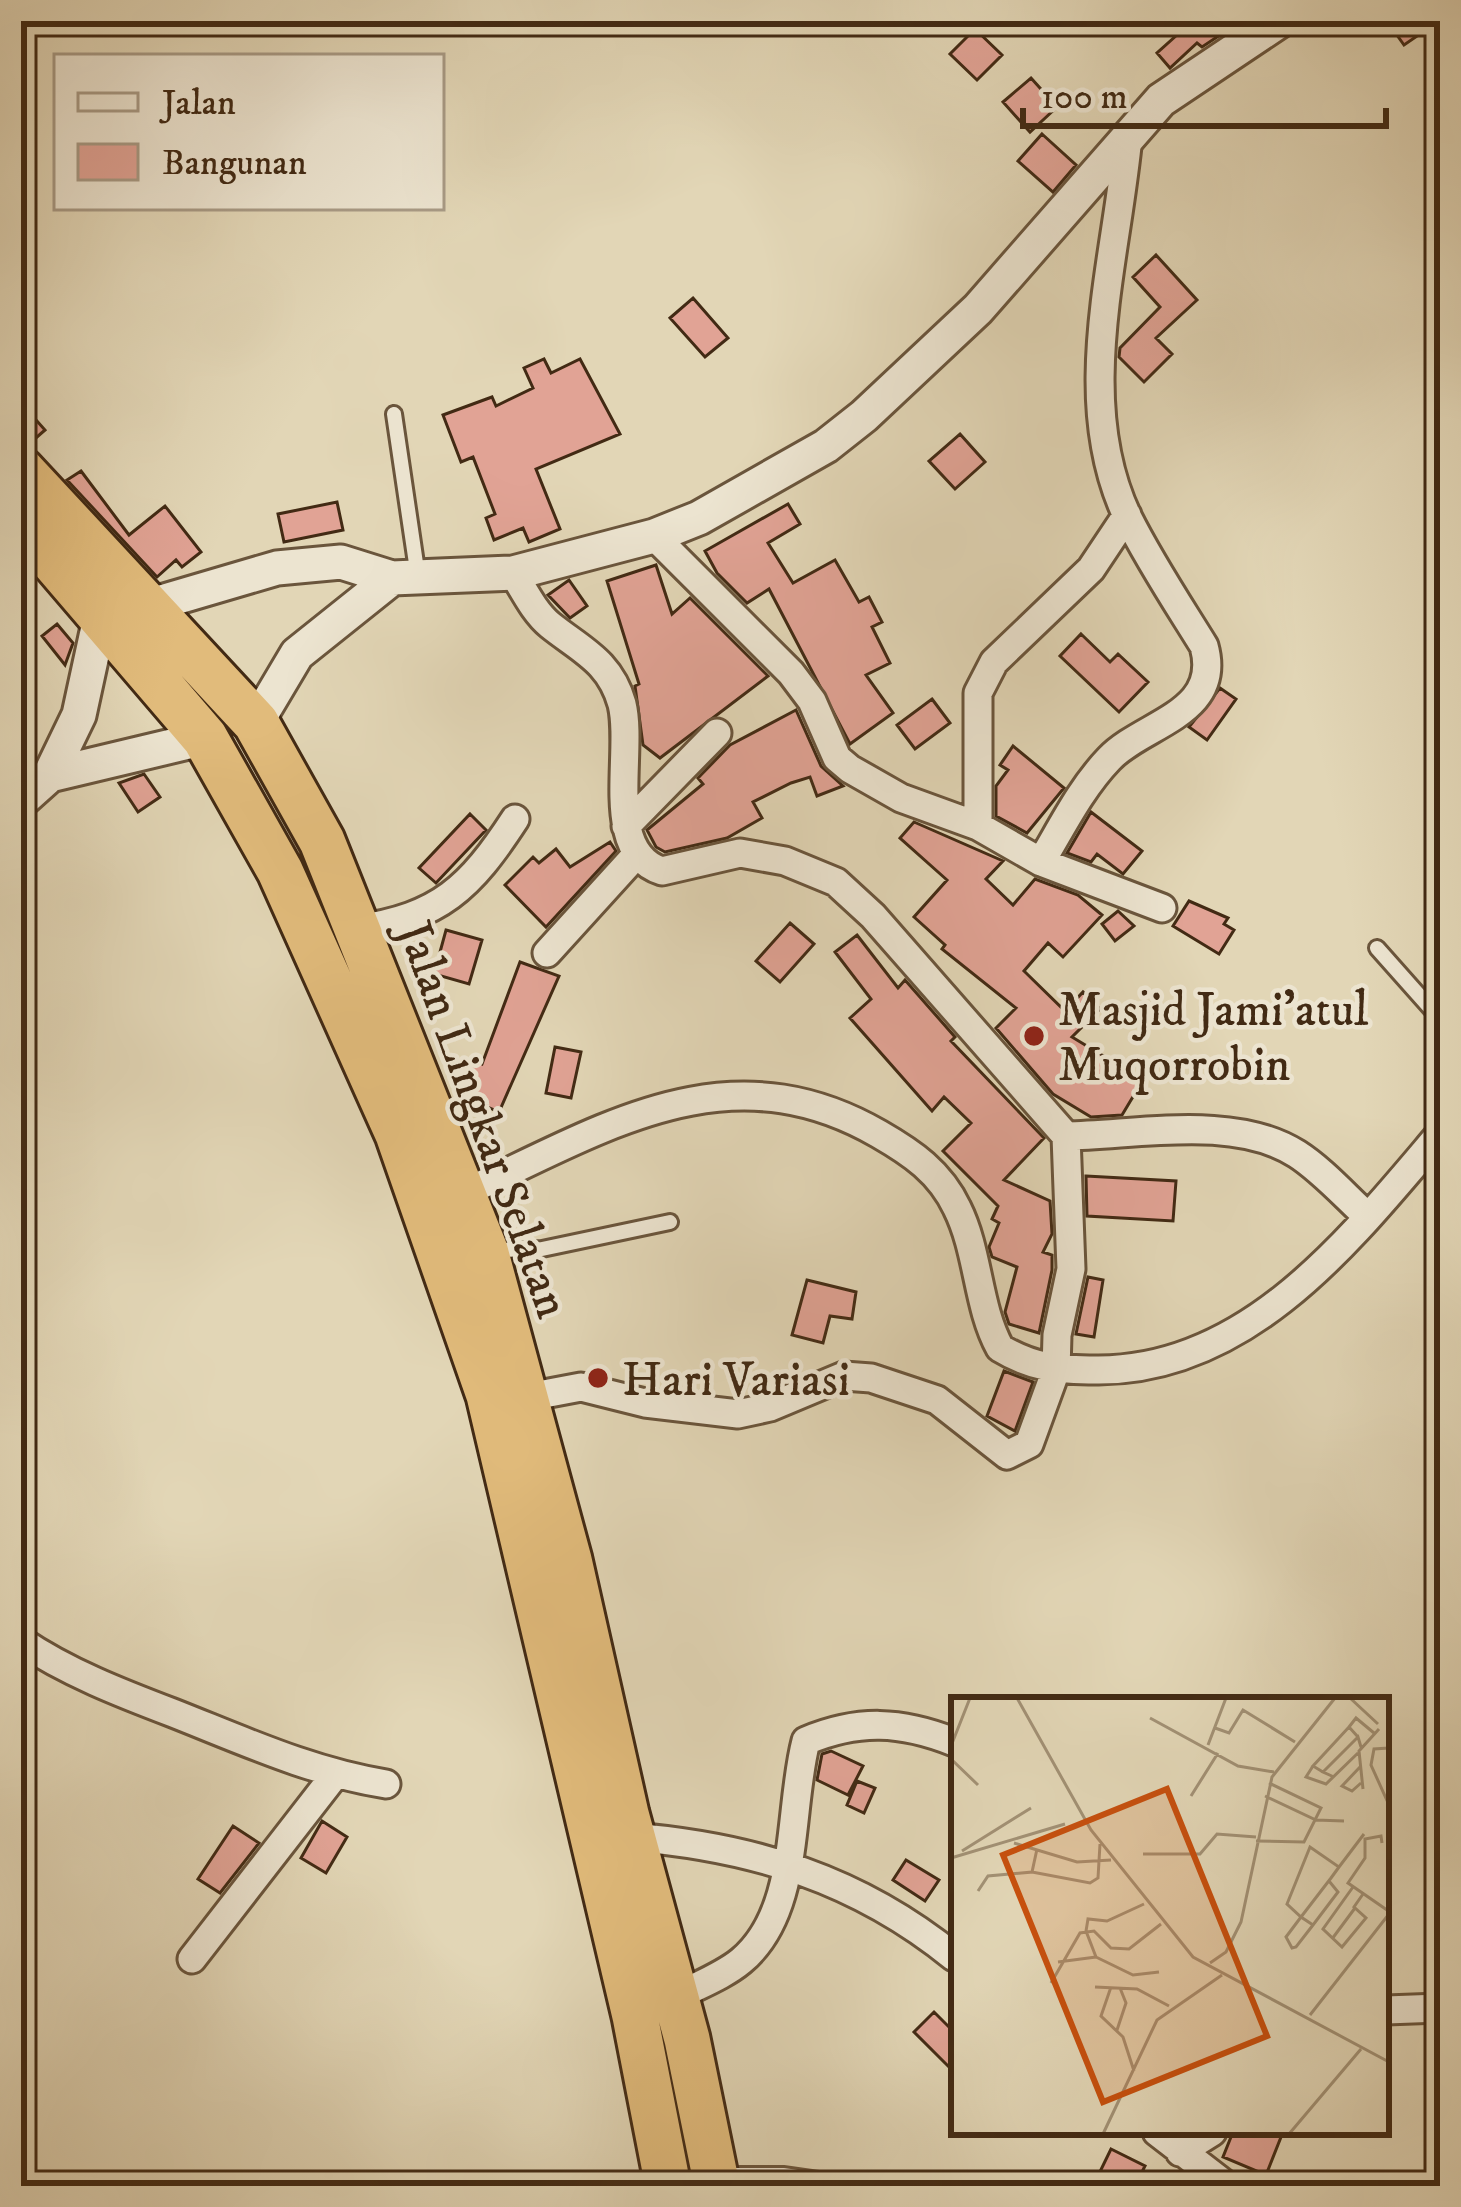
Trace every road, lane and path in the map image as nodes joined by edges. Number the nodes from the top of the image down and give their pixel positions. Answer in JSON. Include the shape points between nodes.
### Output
{"nodes":[{"id":1,"x":1280,"y":21,"type":"edge"},
{"id":2,"x":1128,"y":136,"type":"junction"},
{"id":3,"x":394,"y":414,"type":"dead end"},
{"id":4,"x":21,"y":470,"type":"edge"},
{"id":5,"x":1127,"y":515,"type":"junction"},
{"id":6,"x":21,"y":523,"type":"edge"},
{"id":7,"x":655,"y":536,"type":"junction"},
{"id":8,"x":513,"y":573,"type":"junction"},
{"id":9,"x":405,"y":578,"type":"junction"},
{"id":10,"x":151,"y":604,"type":"junction"},
{"id":11,"x":100,"y":618,"type":"junction"},
{"id":12,"x":256,"y":723,"type":"junction"},
{"id":13,"x":716,"y":733,"type":"dead end"},
{"id":14,"x":205,"y":738,"type":"junction"},
{"id":15,"x":50,"y":775,"type":"junction"},
{"id":16,"x":21,"y":801,"type":"edge"},
{"id":17,"x":514,"y":819,"type":"dead end"},
{"id":18,"x":626,"y":826,"type":"junction"},
{"id":19,"x":978,"y":826,"type":"junction"},
{"id":20,"x":636,"y":855,"type":"junction"},
{"id":21,"x":1041,"y":862,"type":"junction"},
{"id":22,"x":1162,"y":908,"type":"dead end"},
{"id":23,"x":357,"y":929,"type":"junction"},
{"id":24,"x":1377,"y":948,"type":"dead end"},
{"id":25,"x":547,"y":953,"type":"dead end"},
{"id":26,"x":1440,"y":1019,"type":"edge"},
{"id":27,"x":1440,"y":1134,"type":"edge"},
{"id":28,"x":1066,"y":1136,"type":"junction"},
{"id":29,"x":464,"y":1193,"type":"junction"},
{"id":30,"x":1367,"y":1216,"type":"junction"},
{"id":31,"x":670,"y":1222,"type":"dead end"},
{"id":32,"x":464,"y":1255,"type":"junction"},
{"id":33,"x":1056,"y":1370,"type":"junction"},
{"id":34,"x":528,"y":1397,"type":"junction"},
{"id":35,"x":547,"y":1561,"type":"junction"},
{"id":36,"x":562,"y":1622,"type":"junction"},
{"id":37,"x":21,"y":1641,"type":"edge"},
{"id":38,"x":951,"y":1741,"type":"edge"},
{"id":39,"x":334,"y":1775,"type":"junction"},
{"id":40,"x":386,"y":1784,"type":"dead end"},
{"id":41,"x":632,"y":1837,"type":"junction"},
{"id":42,"x":788,"y":1864,"type":"junction"},
{"id":43,"x":951,"y":1955,"type":"edge"},
{"id":44,"x":192,"y":1959,"type":"dead end"},
{"id":45,"x":676,"y":1997,"type":"junction"},
{"id":46,"x":1440,"y":2008,"type":"edge"},
{"id":47,"x":1389,"y":2010,"type":"edge"},
{"id":48,"x":1160,"y":2135,"type":"edge"},
{"id":49,"x":1207,"y":2135,"type":"edge"},
{"id":50,"x":1180,"y":2152,"type":"junction"},
{"id":51,"x":717,"y":2180,"type":"edge"},
{"id":52,"x":668,"y":2186,"type":"edge"},
{"id":53,"x":860,"y":2186,"type":"edge"},
{"id":54,"x":1227,"y":2186,"type":"edge"}],
"edges":[{"from":1,"to":2,"type":"street","via":[[1186,78]]},
{"from":2,"to":5,"type":"street","via":[[1100,340],[1106,443]]},
{"from":2,"to":7,"type":"street","via":[[978,309],[864,416],[788,469]]},
{"from":3,"to":9,"type":"lane"},
{"from":4,"to":10,"type":"highway","name":"Jalan Lingkar Selatan"},
{"from":5,"to":19,"type":"street","via":[[1091,569],[994,662],[977,693]]},
{"from":5,"to":21,"type":"street","via":[[1210,666],[1176,716],[1114,753],[1090,780]]},
{"from":6,"to":11,"type":"highway","name":"Jalan Lingkar Selatan"},
{"from":7,"to":8,"type":"street"},
{"from":7,"to":19,"type":"street","via":[[791,674],[837,758],[884,790]]},
{"from":8,"to":9,"type":"street"},
{"from":8,"to":18,"type":"street","via":[[552,627],[601,660],[620,698]]},
{"from":9,"to":10,"type":"street","via":[[341,562],[298,566]]},
{"from":9,"to":12,"type":"street","via":[[297,654]]},
{"from":10,"to":12,"type":"highway","name":"Jalan Lingkar Selatan"},
{"from":11,"to":14,"type":"highway","name":"Jalan Lingkar Selatan"},
{"from":11,"to":15,"type":"street","via":[[79,715]]},
{"from":12,"to":23,"type":"highway","name":"Jalan Lingkar Selatan","via":[[322,841]]},
{"from":13,"to":18,"type":"street"},
{"from":14,"to":15,"type":"street"},
{"from":14,"to":32,"type":"highway","name":"Jalan Lingkar Selatan","via":[[289,891],[398,1134]]},
{"from":15,"to":16,"type":"street"},
{"from":17,"to":23,"type":"street","via":[[483,868],[447,900],[420,916]]},
{"from":18,"to":20,"type":"street"},
{"from":19,"to":21,"type":"street"},
{"from":20,"to":25,"type":"street"},
{"from":20,"to":28,"type":"street","via":[[662,872],[740,853],[836,882]]},
{"from":21,"to":22,"type":"street"},
{"from":23,"to":29,"type":"highway","name":"Jalan Lingkar Selatan"},
{"from":24,"to":26,"type":"lane"},
{"from":27,"to":30,"type":"street"},
{"from":28,"to":30,"type":"street","via":[[1267,1139],[1299,1155]]},
{"from":28,"to":33,"type":"street","via":[[1071,1269]]},
{"from":29,"to":32,"type":"highway","name":"Jalan Lingkar Selatan"},
{"from":29,"to":33,"type":"street","via":[[673,1104],[732,1093],[787,1098],[853,1119],[922,1159],[957,1207],[1000,1348]]},
{"from":30,"to":33,"type":"street","via":[[1296,1291],[1231,1336],[1182,1359]]},
{"from":31,"to":32,"type":"lane","via":[[542,1249]]},
{"from":32,"to":34,"type":"highway","name":"Jalan Lingkar Selatan"},
{"from":32,"to":35,"type":"highway","name":"Jalan Lingkar Selatan","via":[[489,1395]]},
{"from":33,"to":34,"type":"street","via":[[1029,1444],[999,1454],[937,1400],[871,1378],[844,1376],[738,1414],[581,1387]]},
{"from":34,"to":35,"type":"highway","name":"Jalan Lingkar Selatan"},
{"from":35,"to":36,"type":"highway","name":"Jalan Lingkar Selatan"},
{"from":36,"to":41,"type":"highway","name":"Jalan Lingkar Selatan"},
{"from":36,"to":52,"type":"highway","name":"Jalan Lingkar Selatan"},
{"from":37,"to":39,"type":"street","via":[[147,1703]]},
{"from":38,"to":42,"type":"street","via":[[884,1722],[806,1741]]},
{"from":39,"to":40,"type":"street"},
{"from":39,"to":44,"type":"street"},
{"from":41,"to":42,"type":"street"},
{"from":41,"to":45,"type":"highway","name":"Jalan Lingkar Selatan"},
{"from":42,"to":43,"type":"street","via":[[914,1924]]},
{"from":42,"to":45,"type":"street","via":[[764,1934],[741,1961]]},
{"from":45,"to":51,"type":"highway","name":"Jalan Lingkar Selatan"},
{"from":46,"to":47,"type":"street"},
{"from":48,"to":50,"type":"street"},
{"from":49,"to":50,"type":"street"},
{"from":50,"to":54,"type":"street"},
{"from":51,"to":53,"type":"lane","via":[[783,2175]]}]}
